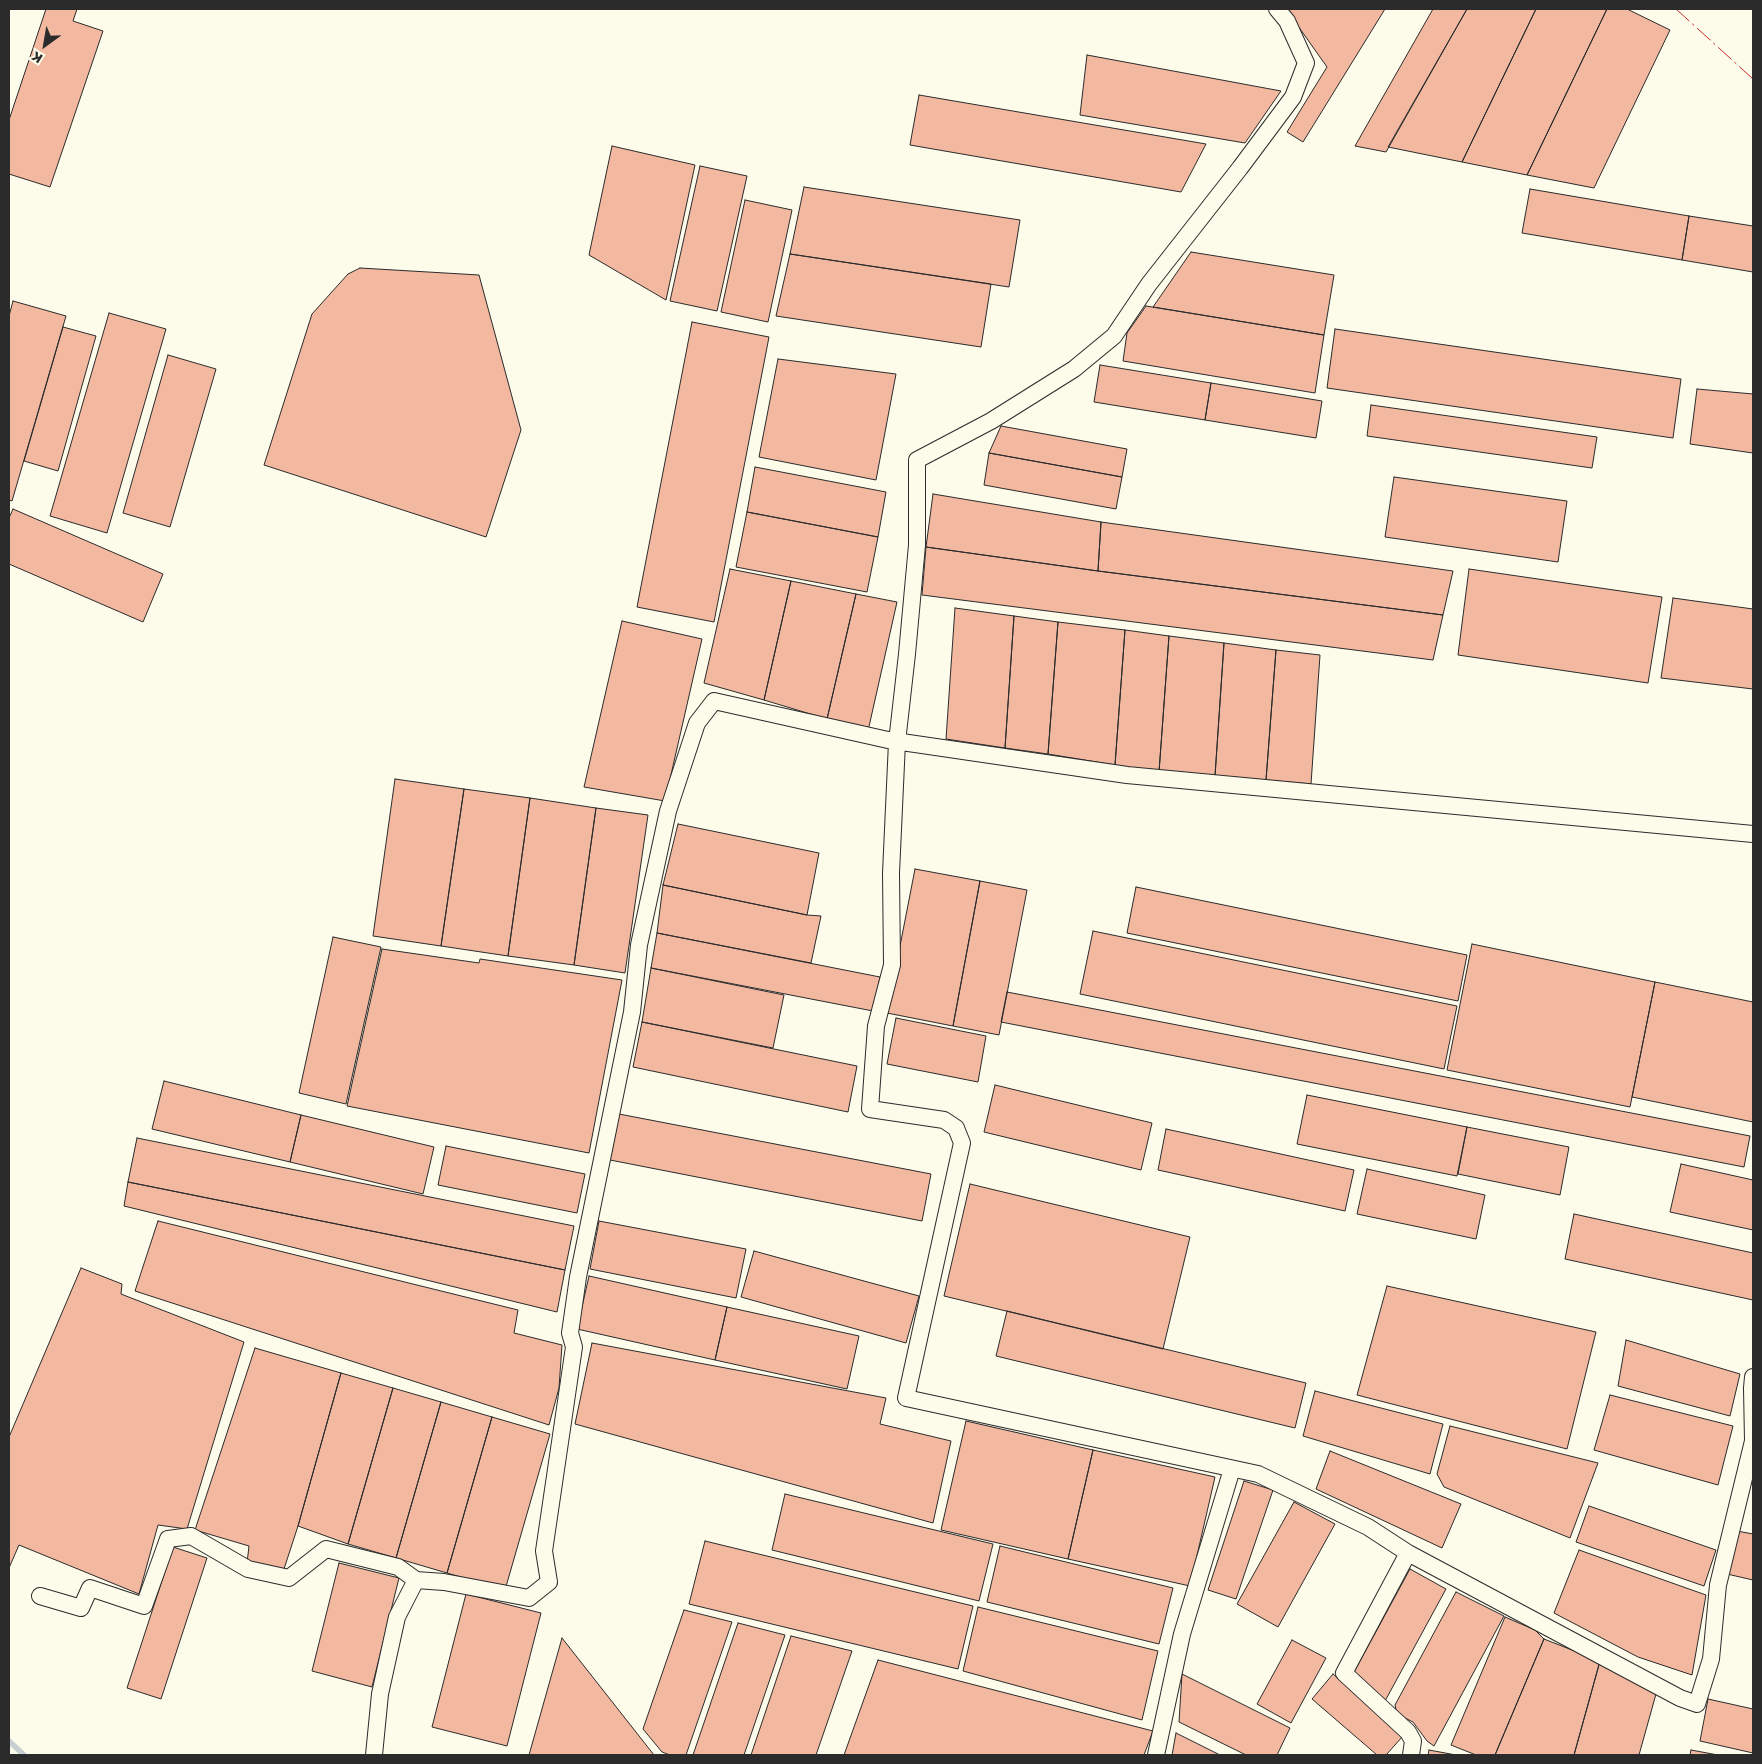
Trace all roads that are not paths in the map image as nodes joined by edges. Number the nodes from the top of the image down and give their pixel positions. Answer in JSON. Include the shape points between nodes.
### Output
{"nodes":[{"id":1,"x":1277,"y":9,"type":"edge"},
{"id":2,"x":897,"y":742,"type":"junction"},
{"id":3,"x":1753,"y":834,"type":"edge"},
{"id":4,"x":1753,"y":1377,"type":"edge"},
{"id":5,"x":1232,"y":1469,"type":"junction"},
{"id":6,"x":1408,"y":1553,"type":"junction"},
{"id":7,"x":416,"y":1580,"type":"junction"},
{"id":8,"x":40,"y":1596,"type":"dead end"},
{"id":9,"x":374,"y":1755,"type":"edge"},
{"id":10,"x":1156,"y":1755,"type":"edge"},
{"id":11,"x":1411,"y":1755,"type":"edge"}],
"edges":[{"from":1,"to":2,"type":"street","via":[[1287,21],[1306,63],[1293,97],[1149,284],[1114,336],[1074,369],[1000,416],[917,460],[917,545]]},
{"from":2,"to":3,"type":"street","via":[[1127,775]]},
{"from":2,"to":5,"type":"street","via":[[891,873],[892,964],[876,1026],[870,1109],[944,1120],[956,1128],[962,1143],[906,1398]]},
{"from":2,"to":7,"type":"street","via":[[714,701],[697,723],[668,811],[639,946],[632,1012],[578,1277],[570,1333],[574,1347],[544,1551],[548,1582],[529,1598]]},
{"from":4,"to":6,"type":"street","via":[[1753,1441],[1718,1585],[1711,1659],[1697,1704],[1680,1698]]},
{"from":5,"to":6,"type":"street","via":[[1258,1474],[1368,1527]]},
{"from":5,"to":10,"type":"street","via":[[1182,1634]]},
{"from":6,"to":11,"type":"street","via":[[1344,1673],[1408,1732],[1413,1742]]},
{"from":7,"to":8,"type":"street","via":[[398,1567],[326,1548],[289,1578],[248,1569],[191,1536],[168,1539],[144,1606],[90,1588],[81,1608]]},
{"from":7,"to":9,"type":"street","via":[[397,1617],[380,1694]]}]}
